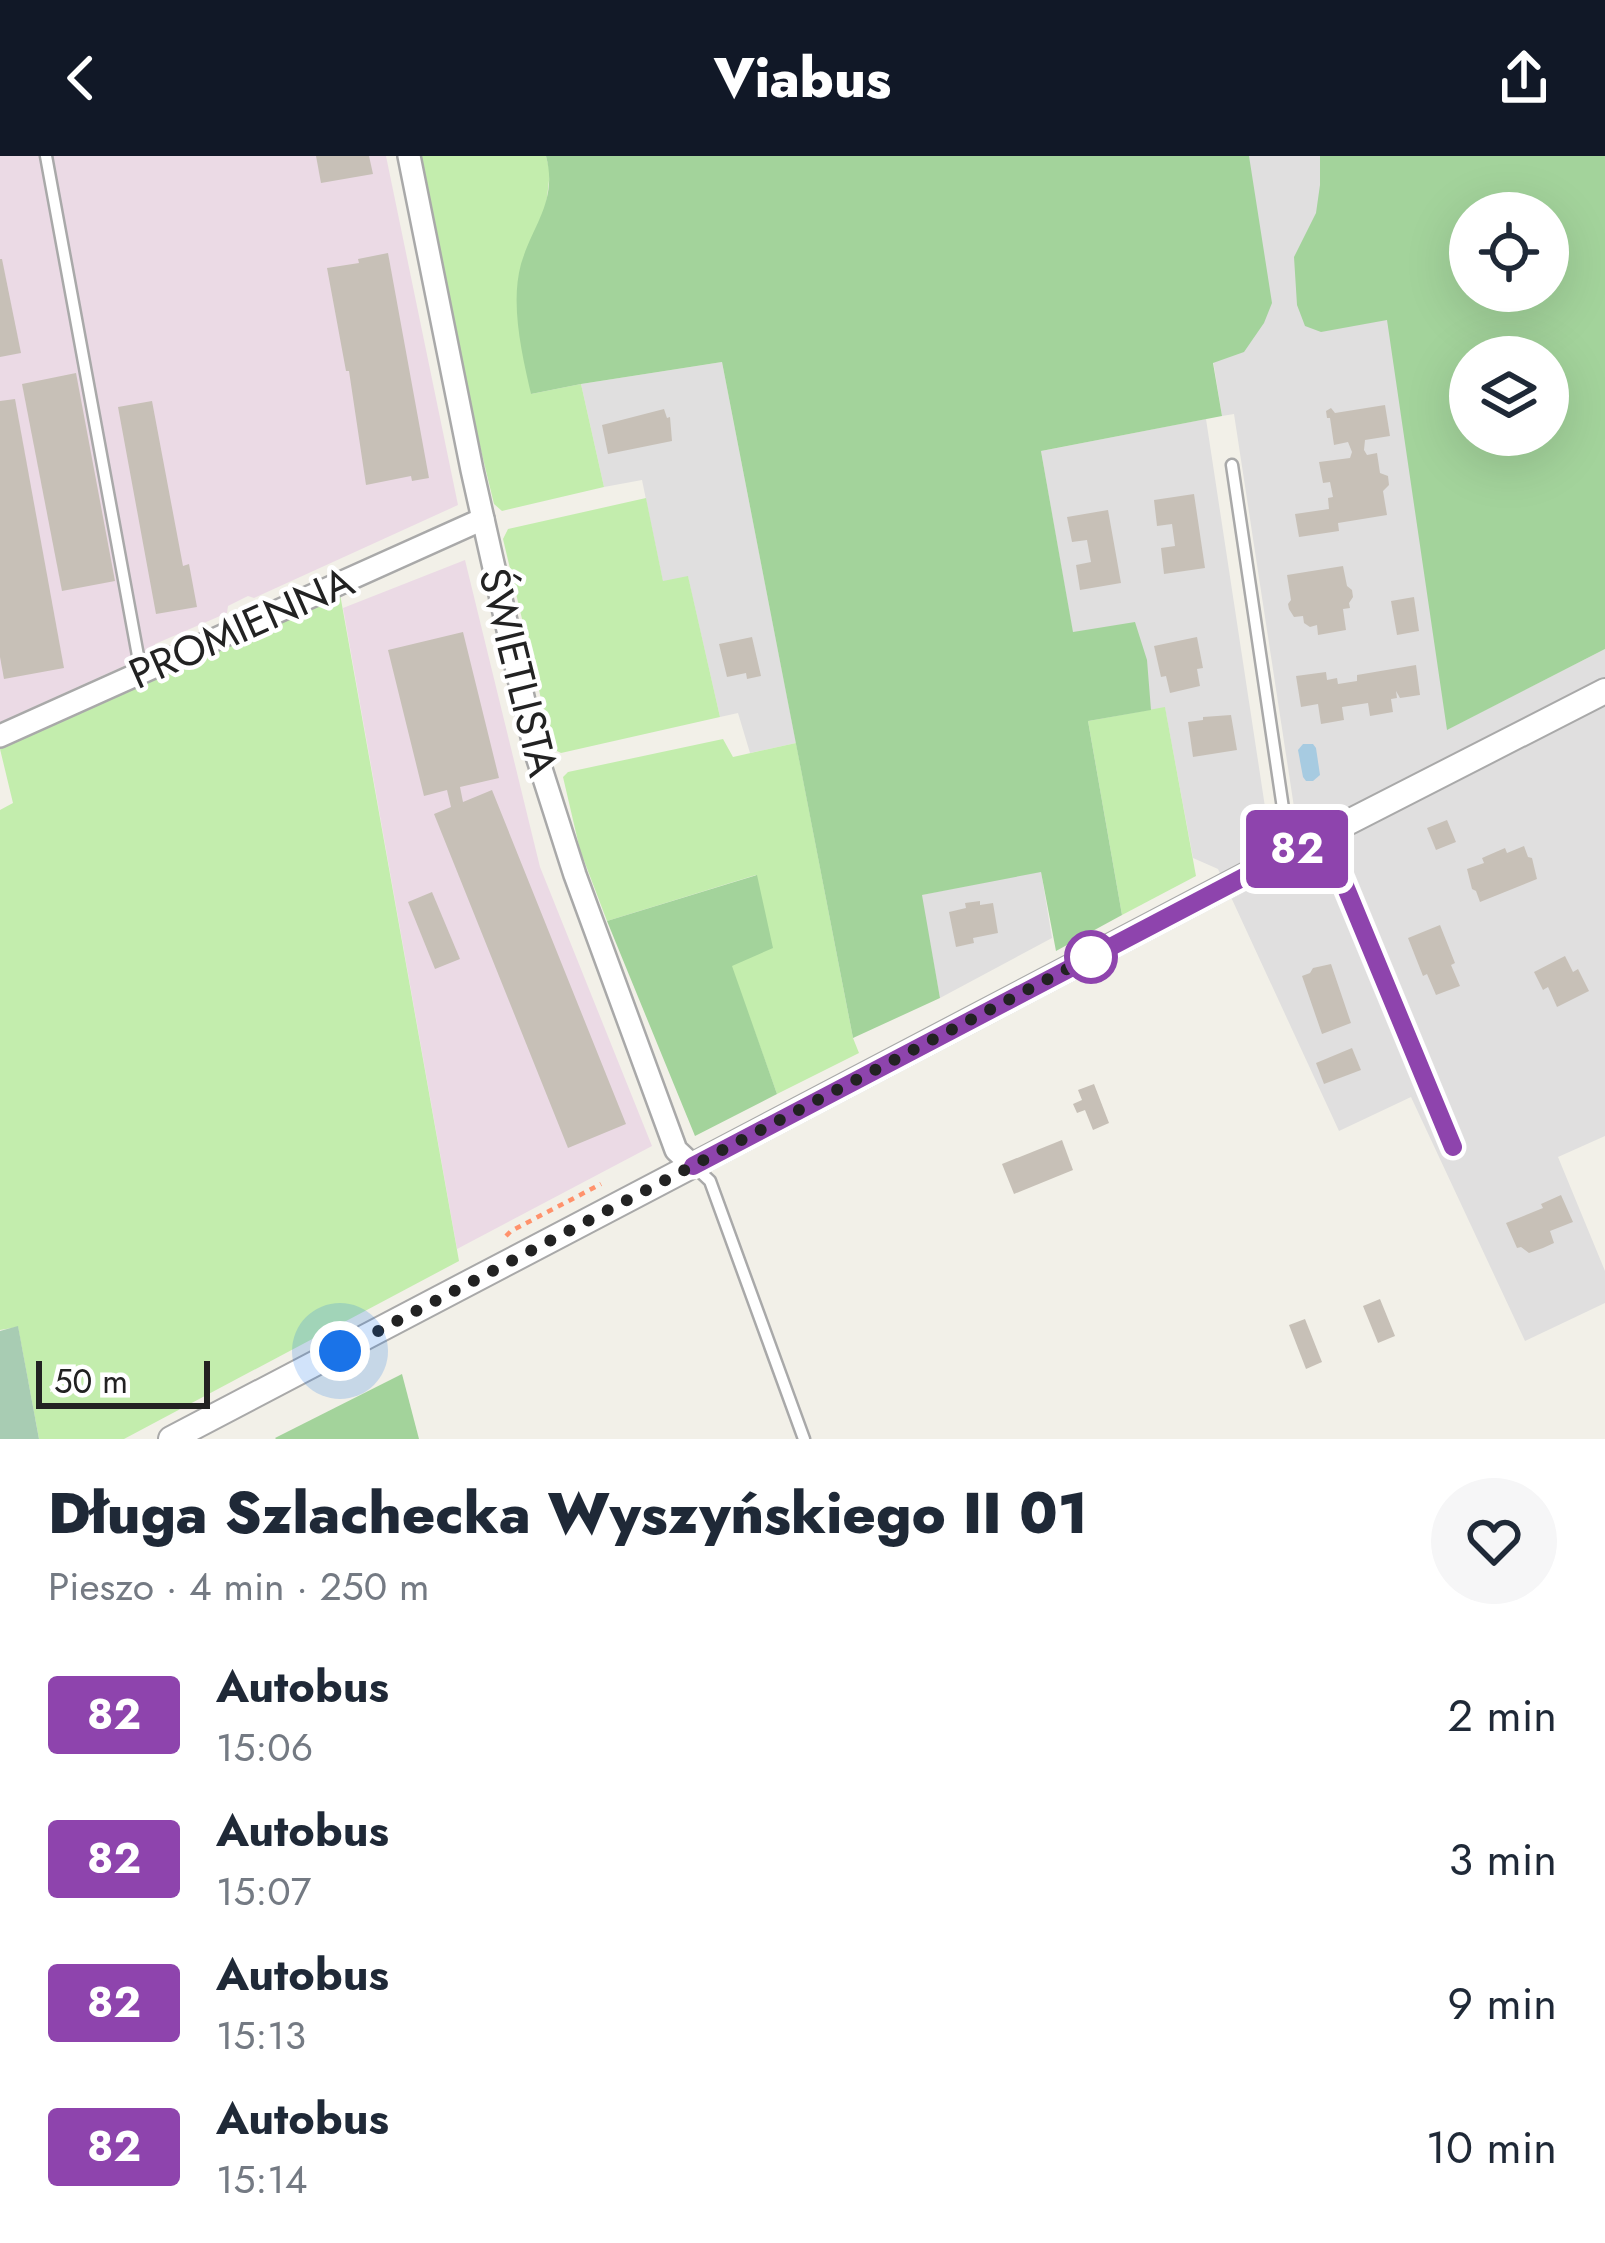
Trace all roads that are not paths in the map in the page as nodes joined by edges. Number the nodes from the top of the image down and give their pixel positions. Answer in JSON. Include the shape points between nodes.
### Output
{"nodes":[{"id":1,"x":46,"y":156,"type":"edge"},
{"id":2,"x":409,"y":156,"type":"edge"},
{"id":3,"x":1232,"y":465,"type":"dead end"},
{"id":4,"x":483,"y":519,"type":"junction"},
{"id":5,"x":141,"y":673,"type":"junction"},
{"id":6,"x":1605,"y":691,"type":"edge"},
{"id":7,"x":0,"y":736,"type":"edge"},
{"id":8,"x":1324,"y":835,"type":"junction"},
{"id":9,"x":1294,"y":850,"type":"junction"},
{"id":10,"x":1453,"y":1147,"type":"dead end"},
{"id":11,"x":693,"y":1166,"type":"junction"},
{"id":12,"x":171,"y":1439,"type":"edge"},
{"id":13,"x":804,"y":1439,"type":"edge"}],
"edges":[{"from":1,"to":5,"type":"lane"},
{"from":2,"to":4,"type":"street","name":"ŚWIETLISTA"},
{"from":3,"to":9,"type":"lane"},
{"from":4,"to":5,"type":"street","name":"PROMIENNA"},
{"from":4,"to":11,"type":"street","name":"ŚWIETLISTA","via":[[535,750],[568,853],[676,1150]]},
{"from":5,"to":7,"type":"street","name":"PROMIENNA"},
{"from":6,"to":8,"type":"street"},
{"from":8,"to":9,"type":"street"},
{"from":8,"to":10,"type":"street"},
{"from":9,"to":11,"type":"street"},
{"from":11,"to":12,"type":"street"},
{"from":11,"to":13,"type":"lane","via":[[710,1181]]}]}
